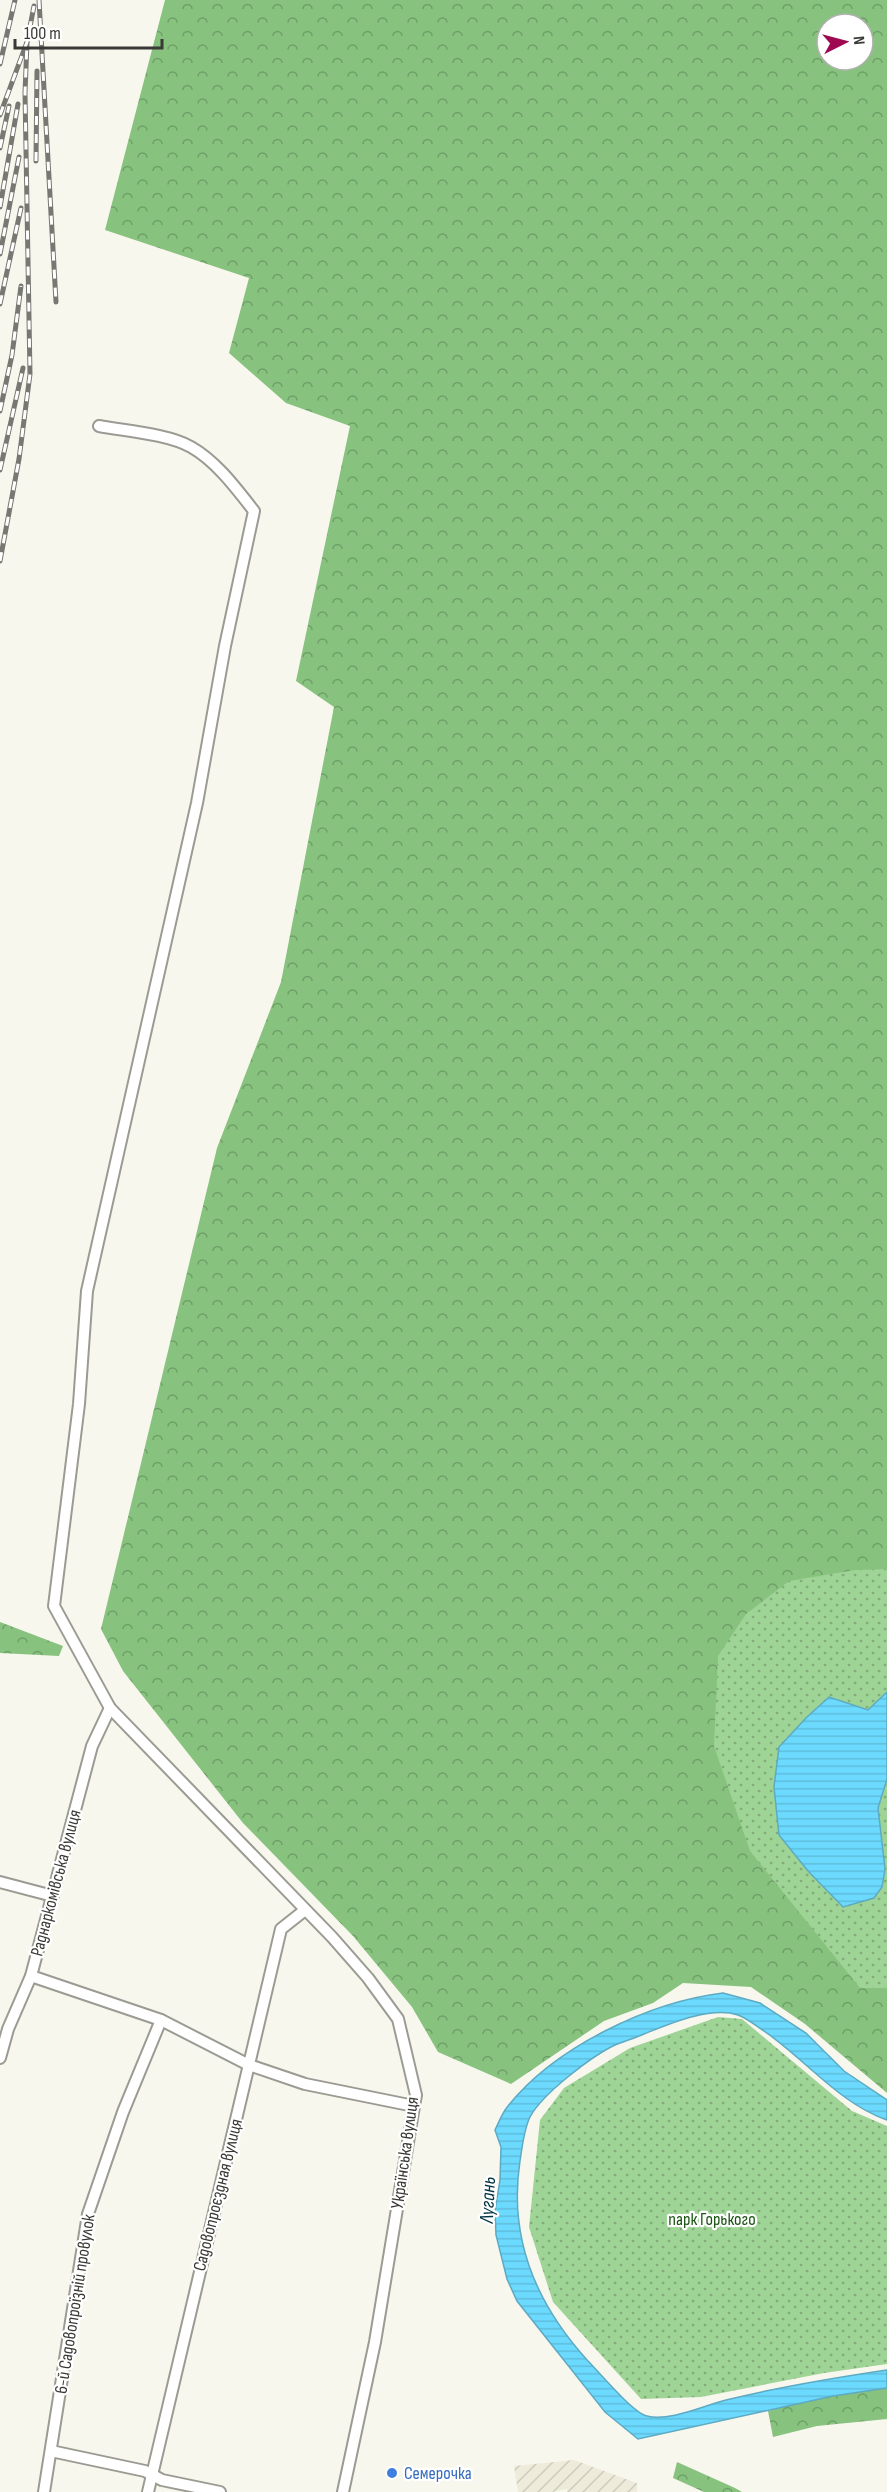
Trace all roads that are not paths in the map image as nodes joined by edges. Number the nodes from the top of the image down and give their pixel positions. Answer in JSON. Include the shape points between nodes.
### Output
{"nodes":[{"id":1,"x":99,"y":426,"type":"dead end"},
{"id":2,"x":110,"y":1708,"type":"junction"},
{"id":3,"x":0,"y":1882,"type":"edge"},
{"id":4,"x":53,"y":1896,"type":"junction"},
{"id":5,"x":305,"y":1910,"type":"junction"},
{"id":6,"x":31,"y":1976,"type":"junction"},
{"id":7,"x":161,"y":2020,"type":"junction"},
{"id":8,"x":4,"y":2028,"type":"edge"},
{"id":9,"x":0,"y":2058,"type":"edge"},
{"id":10,"x":249,"y":2065,"type":"junction"},
{"id":11,"x":414,"y":2106,"type":"junction"},
{"id":12,"x":51,"y":2451,"type":"junction"},
{"id":13,"x":153,"y":2473,"type":"junction"},
{"id":14,"x":44,"y":2492,"type":"edge"},
{"id":15,"x":148,"y":2492,"type":"edge"},
{"id":16,"x":220,"y":2492,"type":"edge"},
{"id":17,"x":343,"y":2492,"type":"edge"}],
"edges":[{"from":1,"to":2,"type":"street","name":"Українська вулиця","via":[[191,447],[218,469],[254,511],[197,803],[87,1291],[54,1606]]},
{"from":2,"to":4,"type":"street","name":"Раднаркомівська вулиця","via":[[92,1746]]},
{"from":2,"to":5,"type":"street","name":"Українська вулиця"},
{"from":3,"to":4,"type":"street"},
{"from":4,"to":6,"type":"street","name":"Раднаркомівська вулиця"},
{"from":5,"to":10,"type":"street","name":"Садовопроєздная вулиця","via":[[281,1929]]},
{"from":5,"to":11,"type":"street","name":"Українська вулиця","via":[[368,1977],[398,2019],[416,2095]]},
{"from":6,"to":7,"type":"street"},
{"from":6,"to":8,"type":"street","name":"Раднаркомівська вулиця"},
{"from":7,"to":10,"type":"street"},
{"from":7,"to":12,"type":"street","name":"6-й Садовопроїзній провулок","via":[[123,2112],[88,2214]]},
{"from":8,"to":9,"type":"street","name":"Раднаркомівська вулиця"},
{"from":10,"to":11,"type":"street","via":[[305,2084]]},
{"from":10,"to":13,"type":"street","name":"Садовопроєздная вулиця"},
{"from":11,"to":17,"type":"street","name":"Українська вулиця","via":[[375,2342]]},
{"from":12,"to":13,"type":"street"},
{"from":12,"to":14,"type":"street","name":"6-й Садовопроїзній провулок"},
{"from":13,"to":15,"type":"street","name":"Садовопроєздная вулиця"},
{"from":13,"to":16,"type":"street","via":[[162,2480]]}]}
